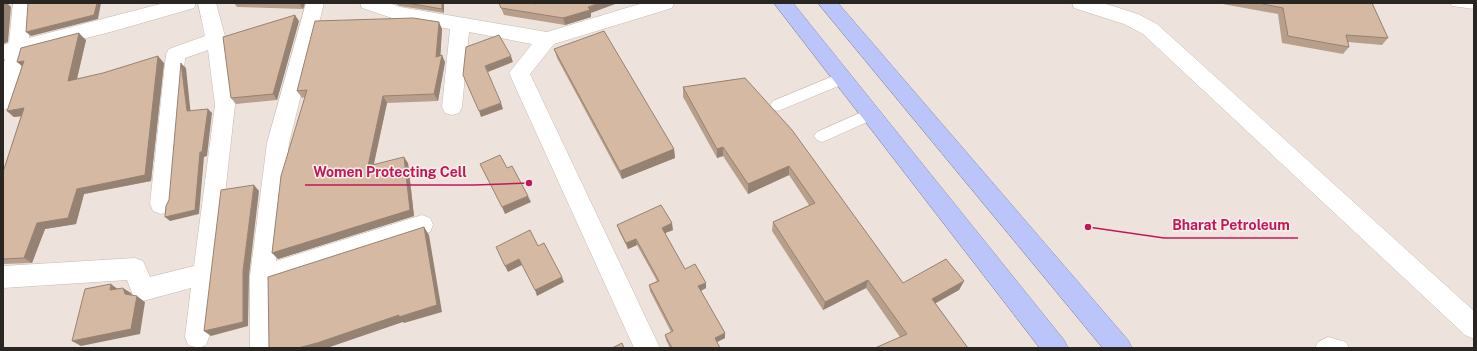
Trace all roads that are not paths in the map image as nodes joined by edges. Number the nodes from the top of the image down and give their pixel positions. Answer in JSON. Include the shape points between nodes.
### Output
{"nodes":[{"id":1,"x":22,"y":3,"type":"edge"},
{"id":2,"x":187,"y":3,"type":"edge"},
{"id":3,"x":207,"y":3,"type":"edge"},
{"id":4,"x":315,"y":3,"type":"edge"},
{"id":5,"x":369,"y":3,"type":"edge"},
{"id":6,"x":665,"y":3,"type":"edge"},
{"id":7,"x":783,"y":3,"type":"edge"},
{"id":8,"x":827,"y":3,"type":"edge"},
{"id":9,"x":1081,"y":3,"type":"edge"},
{"id":10,"x":1457,"y":3,"type":"edge"},
{"id":11,"x":1474,"y":4,"type":"edge"},
{"id":12,"x":842,"y":21,"type":"junction"},
{"id":13,"x":460,"y":23,"type":"junction"},
{"id":14,"x":805,"y":31,"type":"junction"},
{"id":15,"x":547,"y":39,"type":"junction"},
{"id":16,"x":216,"y":40,"type":"junction"},
{"id":17,"x":10,"y":50,"type":"edge"},
{"id":18,"x":843,"y":78,"type":"junction"},
{"id":19,"x":3,"y":102,"type":"edge"},
{"id":20,"x":778,"y":105,"type":"dead end"},
{"id":21,"x":452,"y":107,"type":"dead end"},
{"id":22,"x":871,"y":114,"type":"junction"},
{"id":23,"x":822,"y":136,"type":"dead end"},
{"id":24,"x":161,"y":204,"type":"dead end"},
{"id":25,"x":422,"y":225,"type":"dead end"},
{"id":26,"x":204,"y":274,"type":"junction"},
{"id":27,"x":262,"y":276,"type":"junction"},
{"id":28,"x":3,"y":277,"type":"edge"},
{"id":29,"x":1474,"y":327,"type":"edge"},
{"id":30,"x":197,"y":337,"type":"dead end"},
{"id":31,"x":263,"y":348,"type":"edge"},
{"id":32,"x":647,"y":348,"type":"edge"},
{"id":33,"x":1055,"y":348,"type":"edge"},
{"id":34,"x":1119,"y":348,"type":"edge"},
{"id":35,"x":1324,"y":348,"type":"edge"},
{"id":36,"x":1340,"y":348,"type":"edge"}],
"edges":[{"from":1,"to":17,"type":"street"},
{"from":2,"to":17,"type":"street"},
{"from":3,"to":16,"type":"street"},
{"from":4,"to":27,"type":"street","via":[[278,143]]},
{"from":5,"to":13,"type":"street","via":[[398,13]]},
{"from":6,"to":15,"type":"street"},
{"from":7,"to":14,"type":"highway"},
{"from":8,"to":12,"type":"highway"},
{"from":9,"to":29,"type":"street","via":[[1131,19],[1150,30]]},
{"from":10,"to":11,"type":"lane"},
{"from":12,"to":14,"type":"highway"},
{"from":12,"to":34,"type":"highway"},
{"from":13,"to":15,"type":"street"},
{"from":13,"to":21,"type":"street"},
{"from":14,"to":18,"type":"highway"},
{"from":15,"to":32,"type":"street","via":[[519,73]]},
{"from":16,"to":24,"type":"street","via":[[176,54]]},
{"from":16,"to":26,"type":"street","via":[[225,105]]},
{"from":17,"to":19,"type":"street"},
{"from":18,"to":20,"type":"lane"},
{"from":18,"to":22,"type":"highway"},
{"from":22,"to":23,"type":"lane"},
{"from":22,"to":33,"type":"highway"},
{"from":25,"to":27,"type":"street"},
{"from":26,"to":28,"type":"street","via":[[143,290],[135,269]]},
{"from":26,"to":30,"type":"street"},
{"from":27,"to":31,"type":"street"},
{"from":35,"to":36,"type":"lane"}]}
